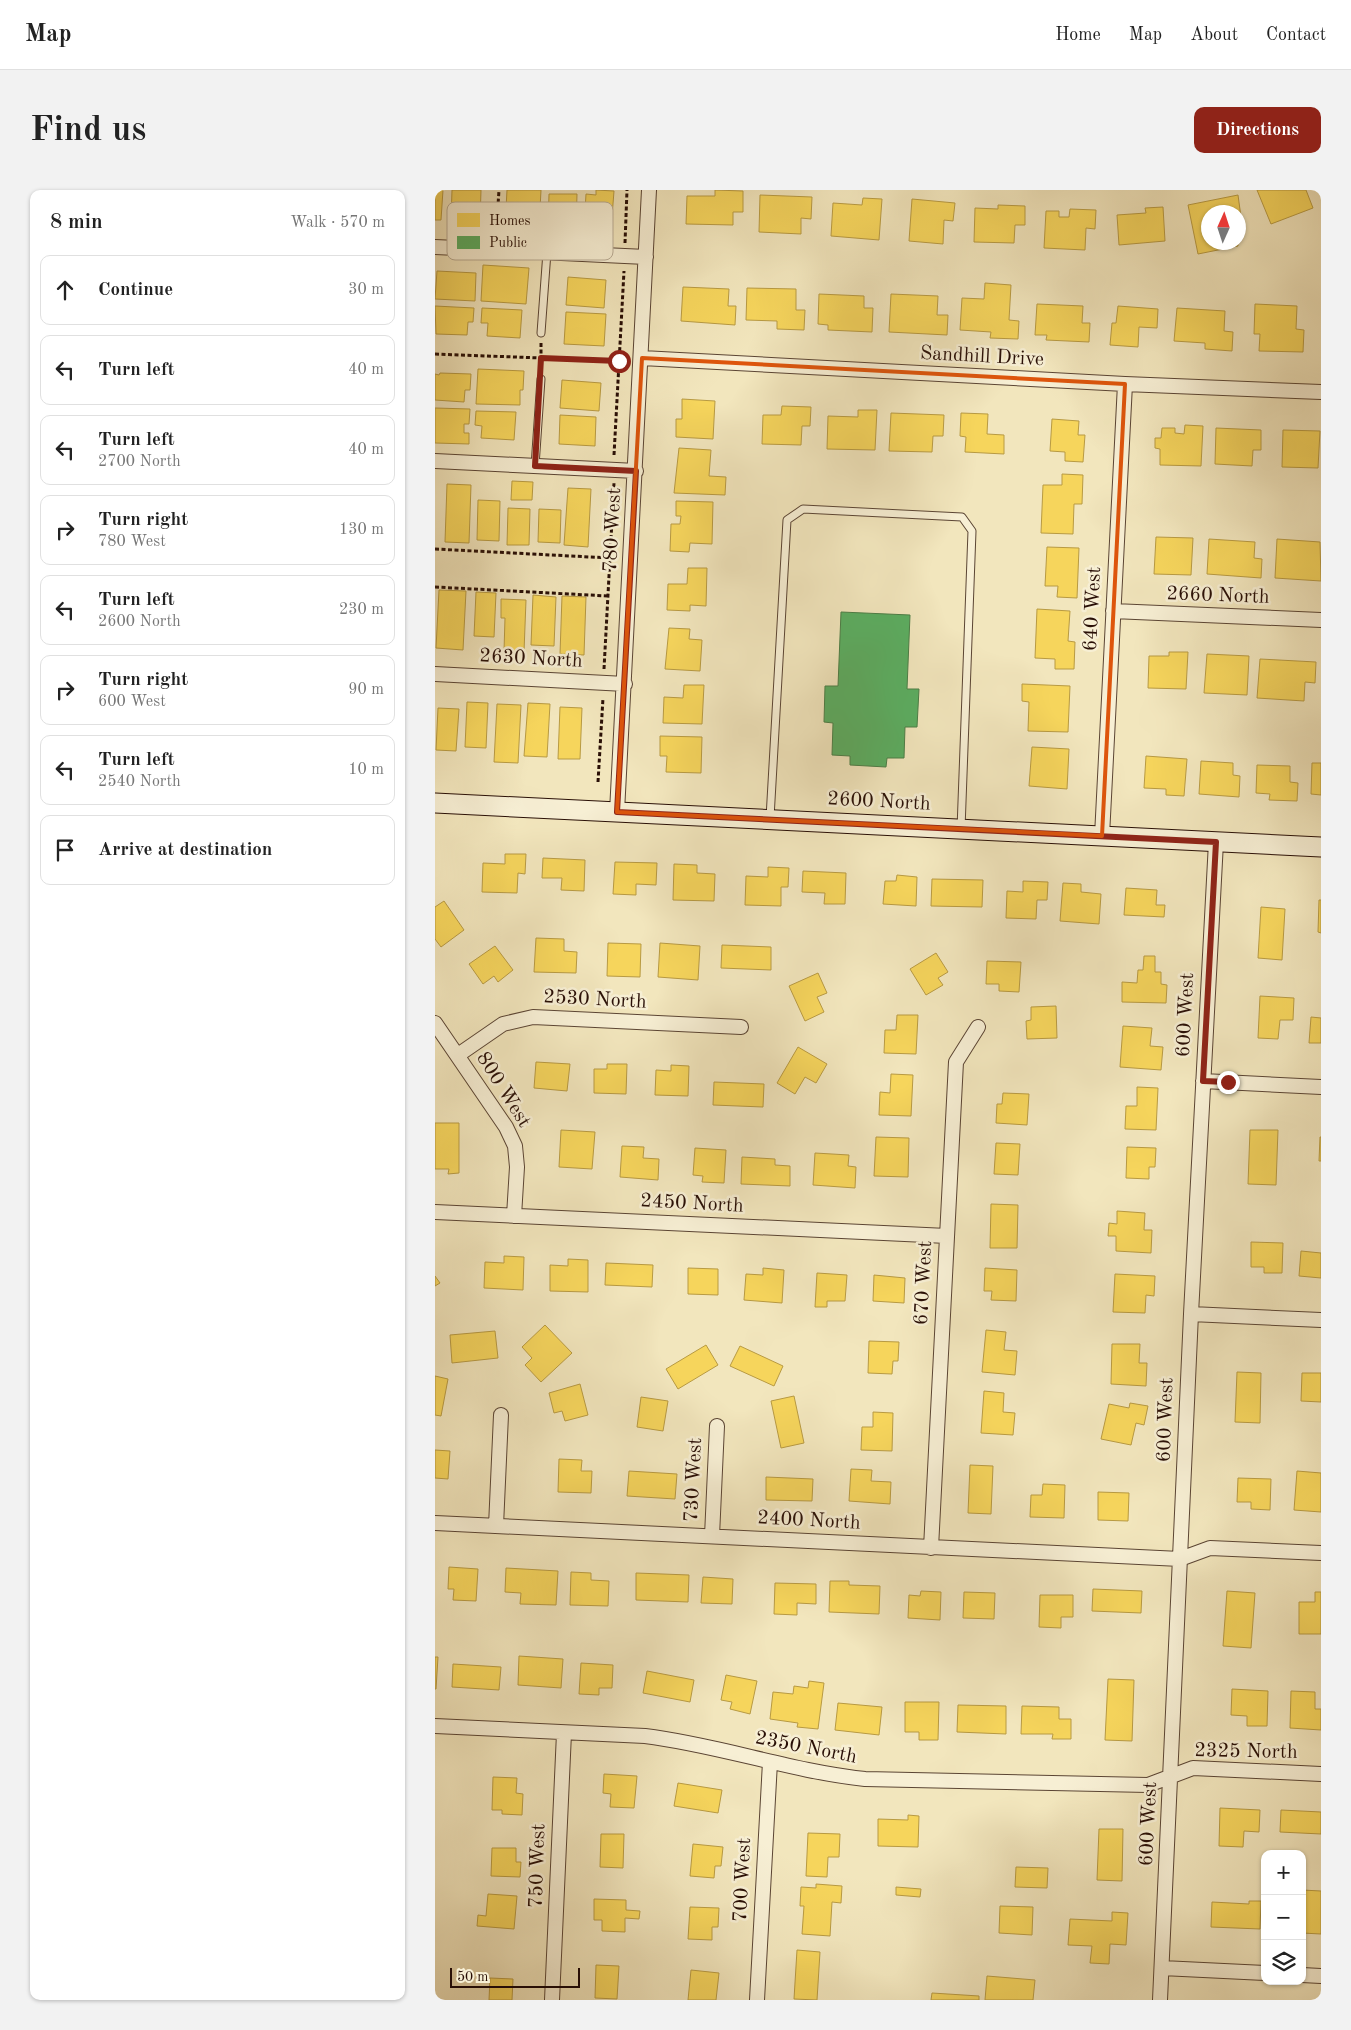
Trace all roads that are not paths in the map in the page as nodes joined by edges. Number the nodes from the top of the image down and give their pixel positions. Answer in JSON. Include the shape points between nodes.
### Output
{"nodes":[{"id":1,"x":649,"y":190,"type":"edge"},
{"id":2,"x":613,"y":255,"type":"edge"},
{"id":3,"x":646,"y":256,"type":"junction"},
{"id":4,"x":546,"y":260,"type":"edge"},
{"id":5,"x":541,"y":333,"type":"road end"},
{"id":6,"x":642,"y":358,"type":"junction"},
{"id":7,"x":541,"y":379,"type":"road end"},
{"id":8,"x":1125,"y":384,"type":"junction"},
{"id":9,"x":1321,"y":392,"type":"edge"},
{"id":10,"x":435,"y":461,"type":"edge"},
{"id":11,"x":535,"y":466,"type":"junction"},
{"id":12,"x":636,"y":471,"type":"junction"},
{"id":13,"x":1113,"y":611,"type":"junction"},
{"id":14,"x":1321,"y":620,"type":"edge"},
{"id":15,"x":435,"y":674,"type":"edge"},
{"id":16,"x":625,"y":684,"type":"junction"},
{"id":17,"x":435,"y":803,"type":"edge"},
{"id":18,"x":617,"y":812,"type":"junction"},
{"id":19,"x":770,"y":819,"type":"junction"},
{"id":20,"x":961,"y":829,"type":"junction"},
{"id":21,"x":1102,"y":836,"type":"junction"},
{"id":22,"x":1216,"y":842,"type":"junction"},
{"id":23,"x":1321,"y":847,"type":"edge"},
{"id":24,"x":435,"y":1023,"type":"edge"},
{"id":25,"x":741,"y":1027,"type":"dead end"},
{"id":26,"x":978,"y":1027,"type":"dead end"},
{"id":27,"x":458,"y":1055,"type":"junction"},
{"id":28,"x":1203,"y":1081,"type":"junction"},
{"id":29,"x":1321,"y":1087,"type":"edge"},
{"id":30,"x":435,"y":1212,"type":"edge"},
{"id":31,"x":514,"y":1216,"type":"junction"},
{"id":32,"x":947,"y":1236,"type":"junction"},
{"id":33,"x":1191,"y":1314,"type":"junction"},
{"id":34,"x":1321,"y":1320,"type":"edge"},
{"id":35,"x":501,"y":1415,"type":"dead end"},
{"id":36,"x":717,"y":1426,"type":"dead end"},
{"id":37,"x":435,"y":1523,"type":"edge"},
{"id":38,"x":496,"y":1526,"type":"junction"},
{"id":39,"x":712,"y":1536,"type":"junction"},
{"id":40,"x":931,"y":1548,"type":"junction"},
{"id":41,"x":1321,"y":1553,"type":"edge"},
{"id":42,"x":1180,"y":1559,"type":"junction"},
{"id":43,"x":435,"y":1726,"type":"edge"},
{"id":44,"x":564,"y":1733,"type":"junction"},
{"id":45,"x":770,"y":1762,"type":"junction"},
{"id":46,"x":1321,"y":1774,"type":"edge"},
{"id":47,"x":1171,"y":1776,"type":"junction"},
{"id":48,"x":1162,"y":1968,"type":"junction"},
{"id":49,"x":1261,"y":1973,"type":"edge"},
{"id":50,"x":1306,"y":1975,"type":"edge"},
{"id":51,"x":1321,"y":1976,"type":"edge"},
{"id":52,"x":553,"y":2000,"type":"edge"},
{"id":53,"x":757,"y":2000,"type":"edge"},
{"id":54,"x":1161,"y":2000,"type":"edge"}],
"edges":[{"from":1,"to":3,"type":"street","name":"780 West"},
{"from":2,"to":3,"type":"street"},
{"from":3,"to":6,"type":"street","name":"780 West"},
{"from":4,"to":5,"type":"lane"},
{"from":6,"to":8,"type":"street","name":"Sandhill Drive"},
{"from":6,"to":12,"type":"street","name":"780 West"},
{"from":7,"to":11,"type":"lane"},
{"from":8,"to":9,"type":"street","name":"Sandhill Drive"},
{"from":8,"to":13,"type":"street","name":"640 West"},
{"from":10,"to":11,"type":"street"},
{"from":11,"to":12,"type":"street"},
{"from":12,"to":16,"type":"street","name":"780 West"},
{"from":13,"to":14,"type":"street","name":"2660 North"},
{"from":13,"to":21,"type":"street","name":"640 West"},
{"from":15,"to":16,"type":"street","name":"2630 North"},
{"from":16,"to":18,"type":"street","name":"780 West"},
{"from":17,"to":18,"type":"street","name":"2600 North"},
{"from":18,"to":19,"type":"street","name":"2600 North"},
{"from":19,"to":20,"type":"street","name":"2600 North"},
{"from":19,"to":20,"type":"lane","via":[[787,520],[803,509],[961,518],[972,531]]},
{"from":20,"to":21,"type":"street","name":"2600 North"},
{"from":21,"to":22,"type":"street","name":"2600 North"},
{"from":22,"to":23,"type":"street","name":"2600 North"},
{"from":22,"to":28,"type":"street","name":"600 West"},
{"from":24,"to":27,"type":"street","name":"800 West"},
{"from":25,"to":27,"type":"street","name":"2530 North","via":[[533,1017],[503,1024]]},
{"from":26,"to":32,"type":"street","name":"670 West","via":[[956,1062]]},
{"from":27,"to":31,"type":"street","name":"800 West","via":[[507,1127],[515,1146]]},
{"from":28,"to":29,"type":"street"},
{"from":28,"to":33,"type":"street","name":"600 West"},
{"from":30,"to":31,"type":"street","name":"2450 North"},
{"from":31,"to":32,"type":"street","name":"2450 North"},
{"from":32,"to":40,"type":"street","name":"670 West"},
{"from":33,"to":34,"type":"street"},
{"from":33,"to":42,"type":"street","name":"600 West"},
{"from":35,"to":38,"type":"street"},
{"from":36,"to":39,"type":"street","name":"730 West"},
{"from":37,"to":38,"type":"street","name":"2400 North"},
{"from":38,"to":39,"type":"street","name":"2400 North"},
{"from":39,"to":40,"type":"street","name":"2400 North"},
{"from":40,"to":42,"type":"street","name":"2400 North"},
{"from":41,"to":42,"type":"street","via":[[1211,1548]]},
{"from":42,"to":47,"type":"street","name":"600 West"},
{"from":43,"to":44,"type":"street","name":"2350 North"},
{"from":44,"to":45,"type":"street","name":"2350 North","via":[[671,1739]]},
{"from":44,"to":52,"type":"street","name":"750 West"},
{"from":45,"to":47,"type":"street","name":"2350 North","via":[[865,1779],[1148,1785]]},
{"from":45,"to":53,"type":"street","name":"700 West"},
{"from":46,"to":47,"type":"street","name":"2325 North","via":[[1193,1768]]},
{"from":47,"to":48,"type":"street","name":"600 West"},
{"from":48,"to":49,"type":"street"},
{"from":48,"to":54,"type":"street","name":"600 West"},
{"from":50,"to":51,"type":"street"}]}
